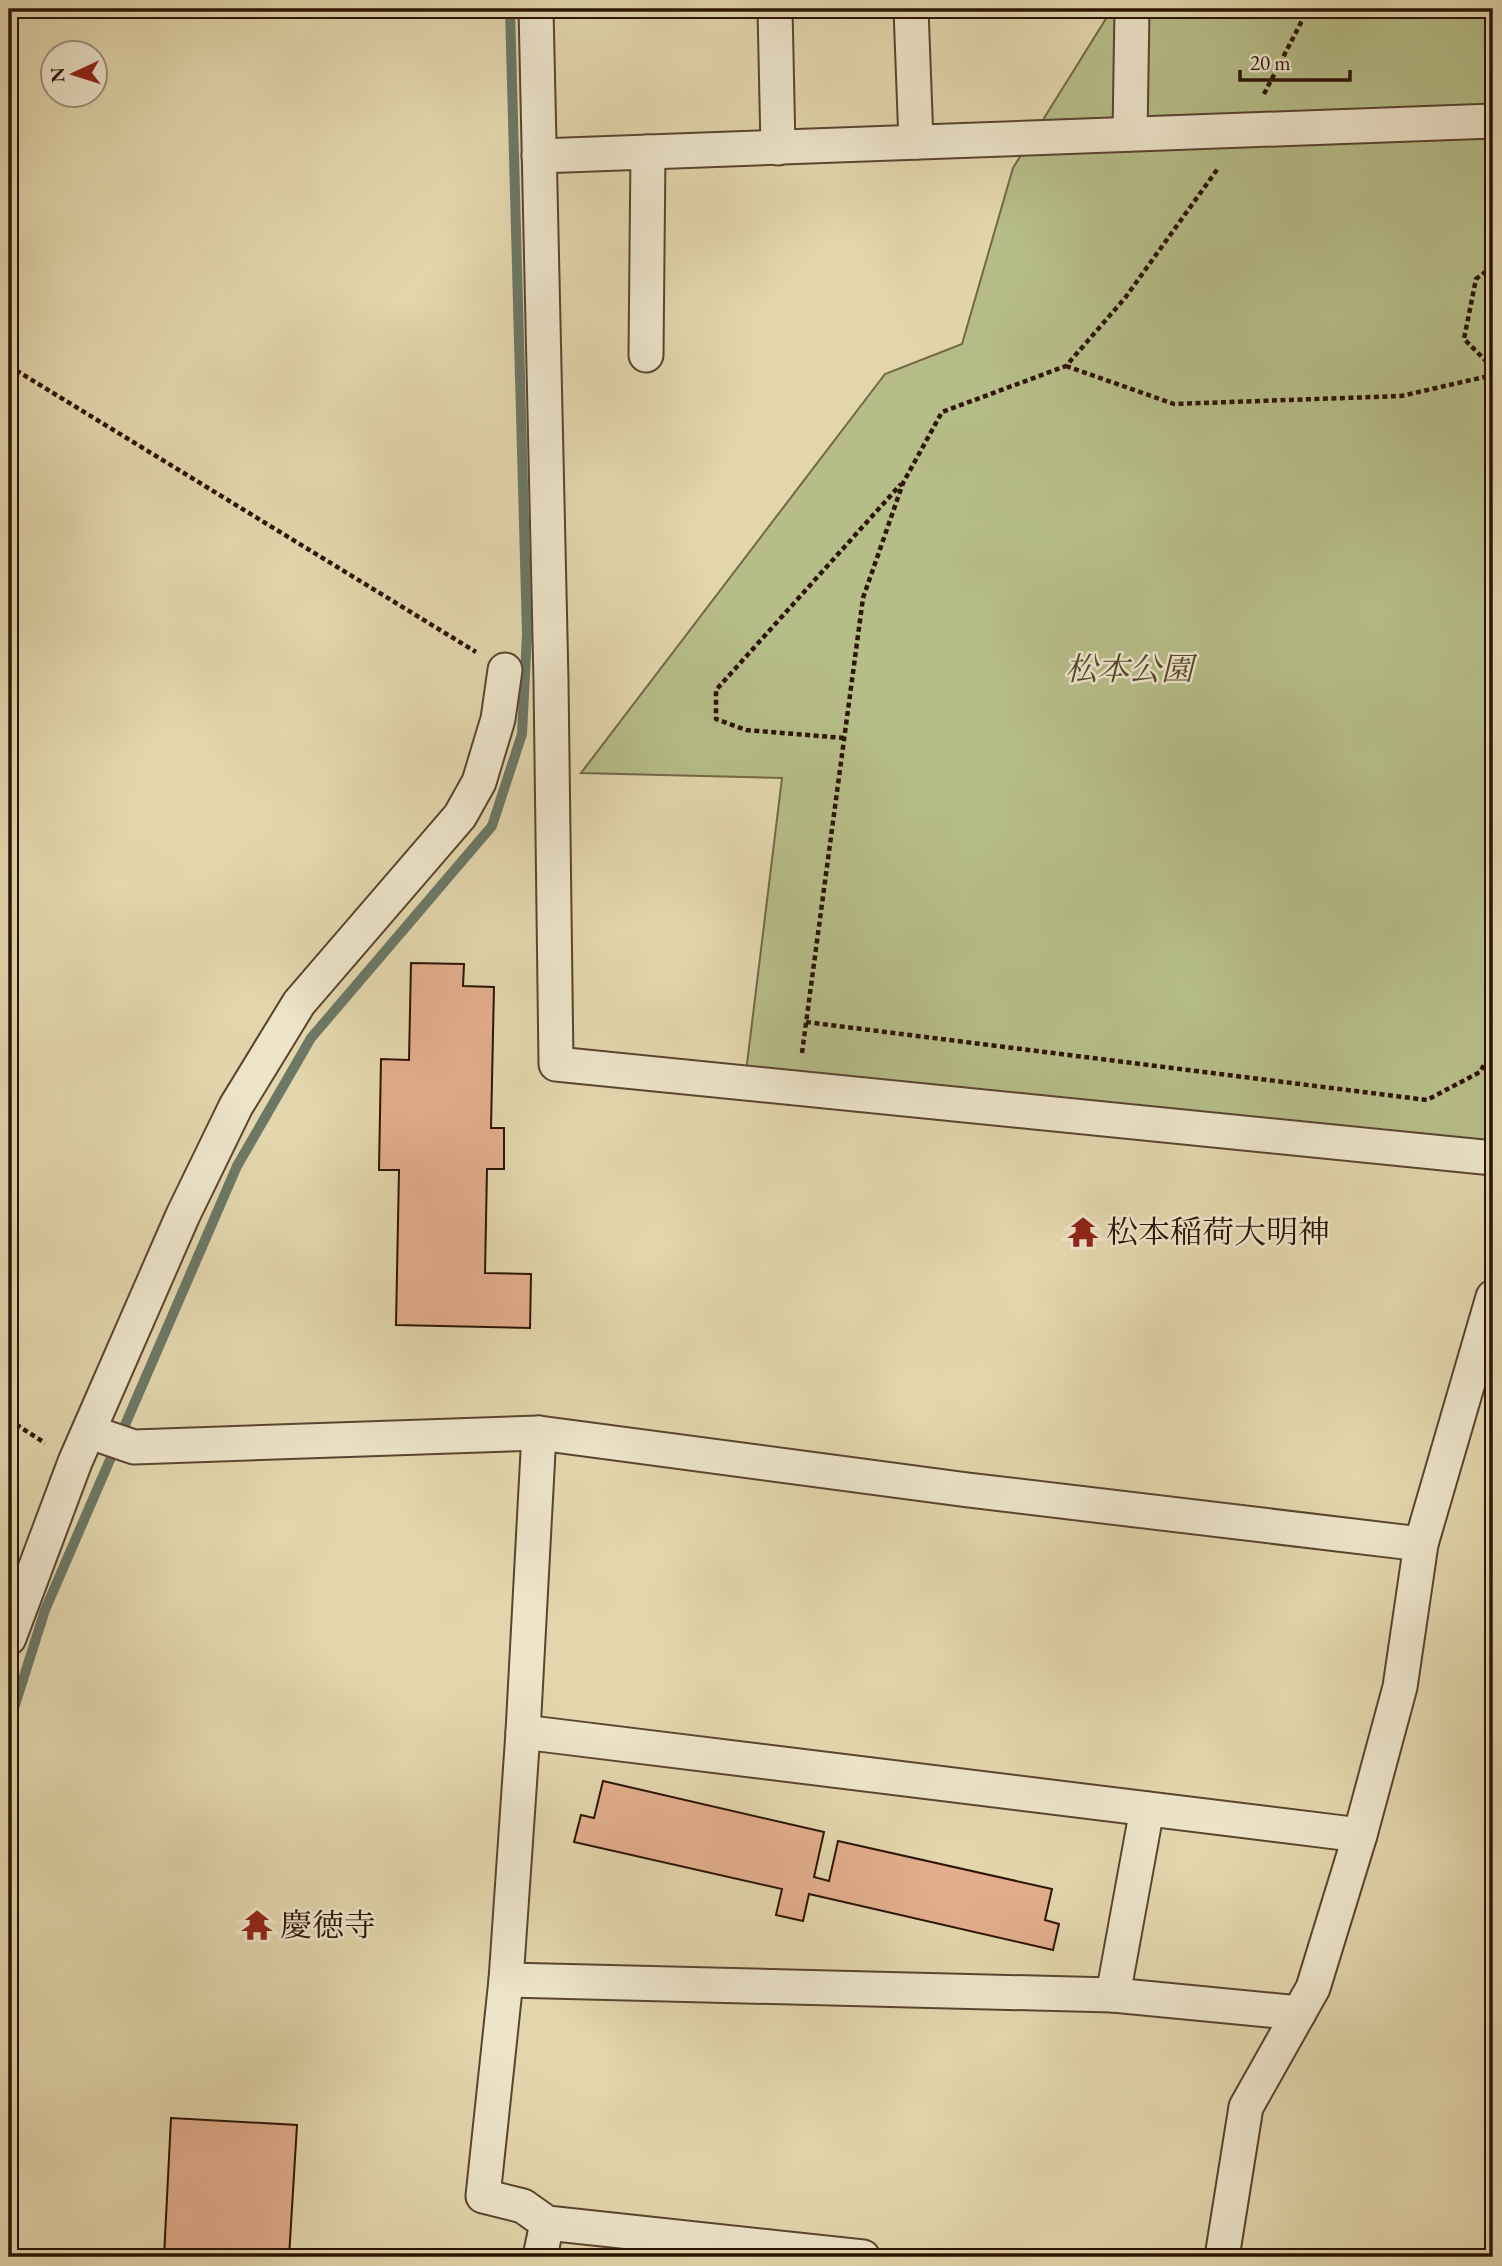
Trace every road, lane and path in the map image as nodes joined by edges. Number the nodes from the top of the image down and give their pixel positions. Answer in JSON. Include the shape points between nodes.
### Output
{"nodes":[{"id":1,"x":536,"y":9,"type":"edge"},
{"id":2,"x":775,"y":9,"type":"edge"},
{"id":3,"x":911,"y":9,"type":"edge"},
{"id":4,"x":1132,"y":9,"type":"edge"},
{"id":5,"x":1308,"y":9,"type":"edge"},
{"id":6,"x":1493,"y":121,"type":"edge"},
{"id":7,"x":1246,"y":130,"type":"junction"},
{"id":8,"x":1130,"y":134,"type":"junction"},
{"id":9,"x":916,"y":142,"type":"junction"},
{"id":10,"x":778,"y":148,"type":"junction"},
{"id":11,"x":648,"y":152,"type":"junction"},
{"id":12,"x":539,"y":156,"type":"junction"},
{"id":13,"x":1493,"y":266,"type":"edge"},
{"id":14,"x":646,"y":355,"type":"dead end"},
{"id":15,"x":9,"y":366,"type":"edge"},
{"id":16,"x":1066,"y":366,"type":"junction"},
{"id":17,"x":1493,"y":368,"type":"edge"},
{"id":18,"x":1493,"y":375,"type":"edge"},
{"id":19,"x":903,"y":483,"type":"junction"},
{"id":20,"x":505,"y":670,"type":"joint"},
{"id":21,"x":844,"y":738,"type":"junction"},
{"id":22,"x":806,"y":1022,"type":"junction"},
{"id":23,"x":1493,"y":1049,"type":"edge"},
{"id":24,"x":802,"y":1055,"type":"dead end"},
{"id":25,"x":1493,"y":1158,"type":"edge"},
{"id":26,"x":1493,"y":1297,"type":"edge"},
{"id":27,"x":90,"y":1432,"type":"junction"},
{"id":28,"x":539,"y":1433,"type":"junction"},
{"id":29,"x":1421,"y":1544,"type":"junction"},
{"id":30,"x":9,"y":1638,"type":"edge"},
{"id":31,"x":523,"y":1732,"type":"junction"},
{"id":32,"x":1147,"y":1809,"type":"junction"},
{"id":33,"x":1360,"y":1835,"type":"junction"},
{"id":34,"x":506,"y":1980,"type":"junction"},
{"id":35,"x":1113,"y":1995,"type":"junction"},
{"id":36,"x":1299,"y":2013,"type":"junction"},
{"id":37,"x":547,"y":2223,"type":"junction"},
{"id":38,"x":540,"y":2257,"type":"edge"},
{"id":39,"x":863,"y":2257,"type":"edge"},
{"id":40,"x":1222,"y":2257,"type":"edge"}],
"edges":[{"from":1,"to":12,"type":"street"},
{"from":2,"to":10,"type":"street"},
{"from":3,"to":9,"type":"street"},
{"from":4,"to":8,"type":"street"},
{"from":5,"to":7,"type":"path"},
{"from":6,"to":7,"type":"street"},
{"from":7,"to":8,"type":"street"},
{"from":7,"to":16,"type":"path","via":[[1125,298]]},
{"from":8,"to":9,"type":"street"},
{"from":9,"to":10,"type":"street"},
{"from":10,"to":11,"type":"street"},
{"from":11,"to":12,"type":"street"},
{"from":11,"to":14,"type":"street"},
{"from":12,"to":25,"type":"street","via":[[556,1064]]},
{"from":13,"to":17,"type":"path","via":[[1476,279],[1464,338]]},
{"from":15,"to":20,"type":"path"},
{"from":16,"to":18,"type":"path","via":[[1174,404],[1401,396]]},
{"from":16,"to":19,"type":"path","via":[[942,412]]},
{"from":19,"to":21,"type":"path","via":[[863,598]]},
{"from":19,"to":21,"type":"path","via":[[716,690],[716,719],[746,730]]},
{"from":20,"to":27,"type":"street","via":[[498,719],[479,782],[460,816],[299,1003],[236,1105],[183,1215]]},
{"from":21,"to":22,"type":"path"},
{"from":22,"to":23,"type":"path","via":[[1427,1100],[1480,1072]]},
{"from":22,"to":24,"type":"path"},
{"from":26,"to":29,"type":"street"},
{"from":27,"to":28,"type":"street","via":[[135,1447]]},
{"from":27,"to":30,"type":"street"},
{"from":28,"to":29,"type":"street"},
{"from":28,"to":31,"type":"street"},
{"from":29,"to":33,"type":"street","via":[[1400,1687]]},
{"from":31,"to":32,"type":"street"},
{"from":31,"to":34,"type":"street"},
{"from":32,"to":33,"type":"street"},
{"from":32,"to":35,"type":"street"},
{"from":33,"to":36,"type":"street","via":[[1313,1988]]},
{"from":34,"to":35,"type":"street"},
{"from":34,"to":37,"type":"street","via":[[483,2196],[523,2206]]},
{"from":35,"to":36,"type":"street"},
{"from":36,"to":40,"type":"street","via":[[1246,2107]]},
{"from":37,"to":38,"type":"street"},
{"from":37,"to":39,"type":"street"}]}
